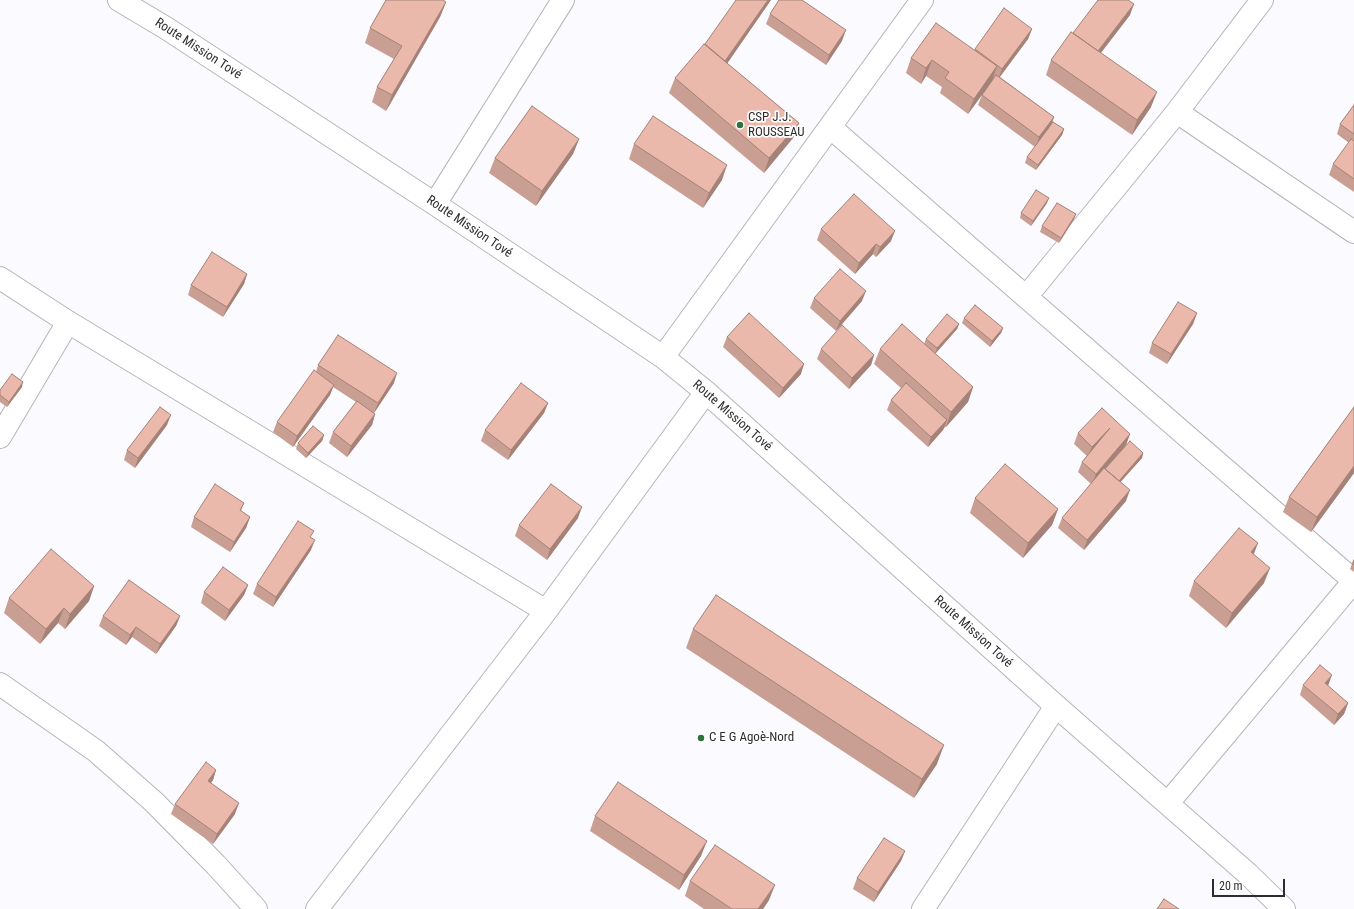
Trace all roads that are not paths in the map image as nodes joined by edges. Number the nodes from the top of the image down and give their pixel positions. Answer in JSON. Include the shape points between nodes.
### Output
{"nodes":[{"id":1,"x":119,"y":0,"type":"edge"},
{"id":2,"x":563,"y":0,"type":"edge"},
{"id":3,"x":922,"y":0,"type":"edge"},
{"id":4,"x":1262,"y":0,"type":"edge"},
{"id":5,"x":1177,"y":112,"type":"junction"},
{"id":6,"x":830,"y":127,"type":"junction"},
{"id":7,"x":435,"y":204,"type":"junction"},
{"id":8,"x":1354,"y":232,"type":"edge"},
{"id":9,"x":0,"y":278,"type":"edge"},
{"id":10,"x":1026,"y":297,"type":"junction"},
{"id":11,"x":68,"y":322,"type":"junction"},
{"id":12,"x":663,"y":357,"type":"junction"},
{"id":13,"x":706,"y":392,"type":"junction"},
{"id":14,"x":0,"y":437,"type":"edge"},
{"id":15,"x":1354,"y":581,"type":"edge"},
{"id":16,"x":546,"y":611,"type":"junction"},
{"id":17,"x":0,"y":684,"type":"edge"},
{"id":18,"x":1056,"y":706,"type":"junction"},
{"id":19,"x":1168,"y":803,"type":"junction"},
{"id":20,"x":256,"y":909,"type":"edge"},
{"id":21,"x":317,"y":909,"type":"edge"},
{"id":22,"x":923,"y":909,"type":"edge"},
{"id":23,"x":1284,"y":909,"type":"edge"}],
"edges":[{"from":1,"to":7,"type":"street","name":"Route Mission Tové"},
{"from":2,"to":7,"type":"street"},
{"from":3,"to":6,"type":"street"},
{"from":4,"to":5,"type":"street"},
{"from":5,"to":8,"type":"street"},
{"from":5,"to":10,"type":"street"},
{"from":6,"to":10,"type":"street"},
{"from":6,"to":12,"type":"street"},
{"from":7,"to":12,"type":"street","name":"Route Mission Tové"},
{"from":9,"to":11,"type":"street"},
{"from":10,"to":15,"type":"street"},
{"from":11,"to":14,"type":"street"},
{"from":11,"to":16,"type":"street"},
{"from":12,"to":13,"type":"street","name":"Route Mission Tové"},
{"from":13,"to":16,"type":"street"},
{"from":13,"to":18,"type":"street","name":"Route Mission Tové"},
{"from":15,"to":19,"type":"street"},
{"from":16,"to":21,"type":"street"},
{"from":17,"to":20,"type":"street","via":[[96,751],[154,802]]},
{"from":18,"to":19,"type":"street","name":"Route Mission Tové"},
{"from":18,"to":22,"type":"street"},
{"from":19,"to":23,"type":"street","name":"Route Mission Tové"}]}
